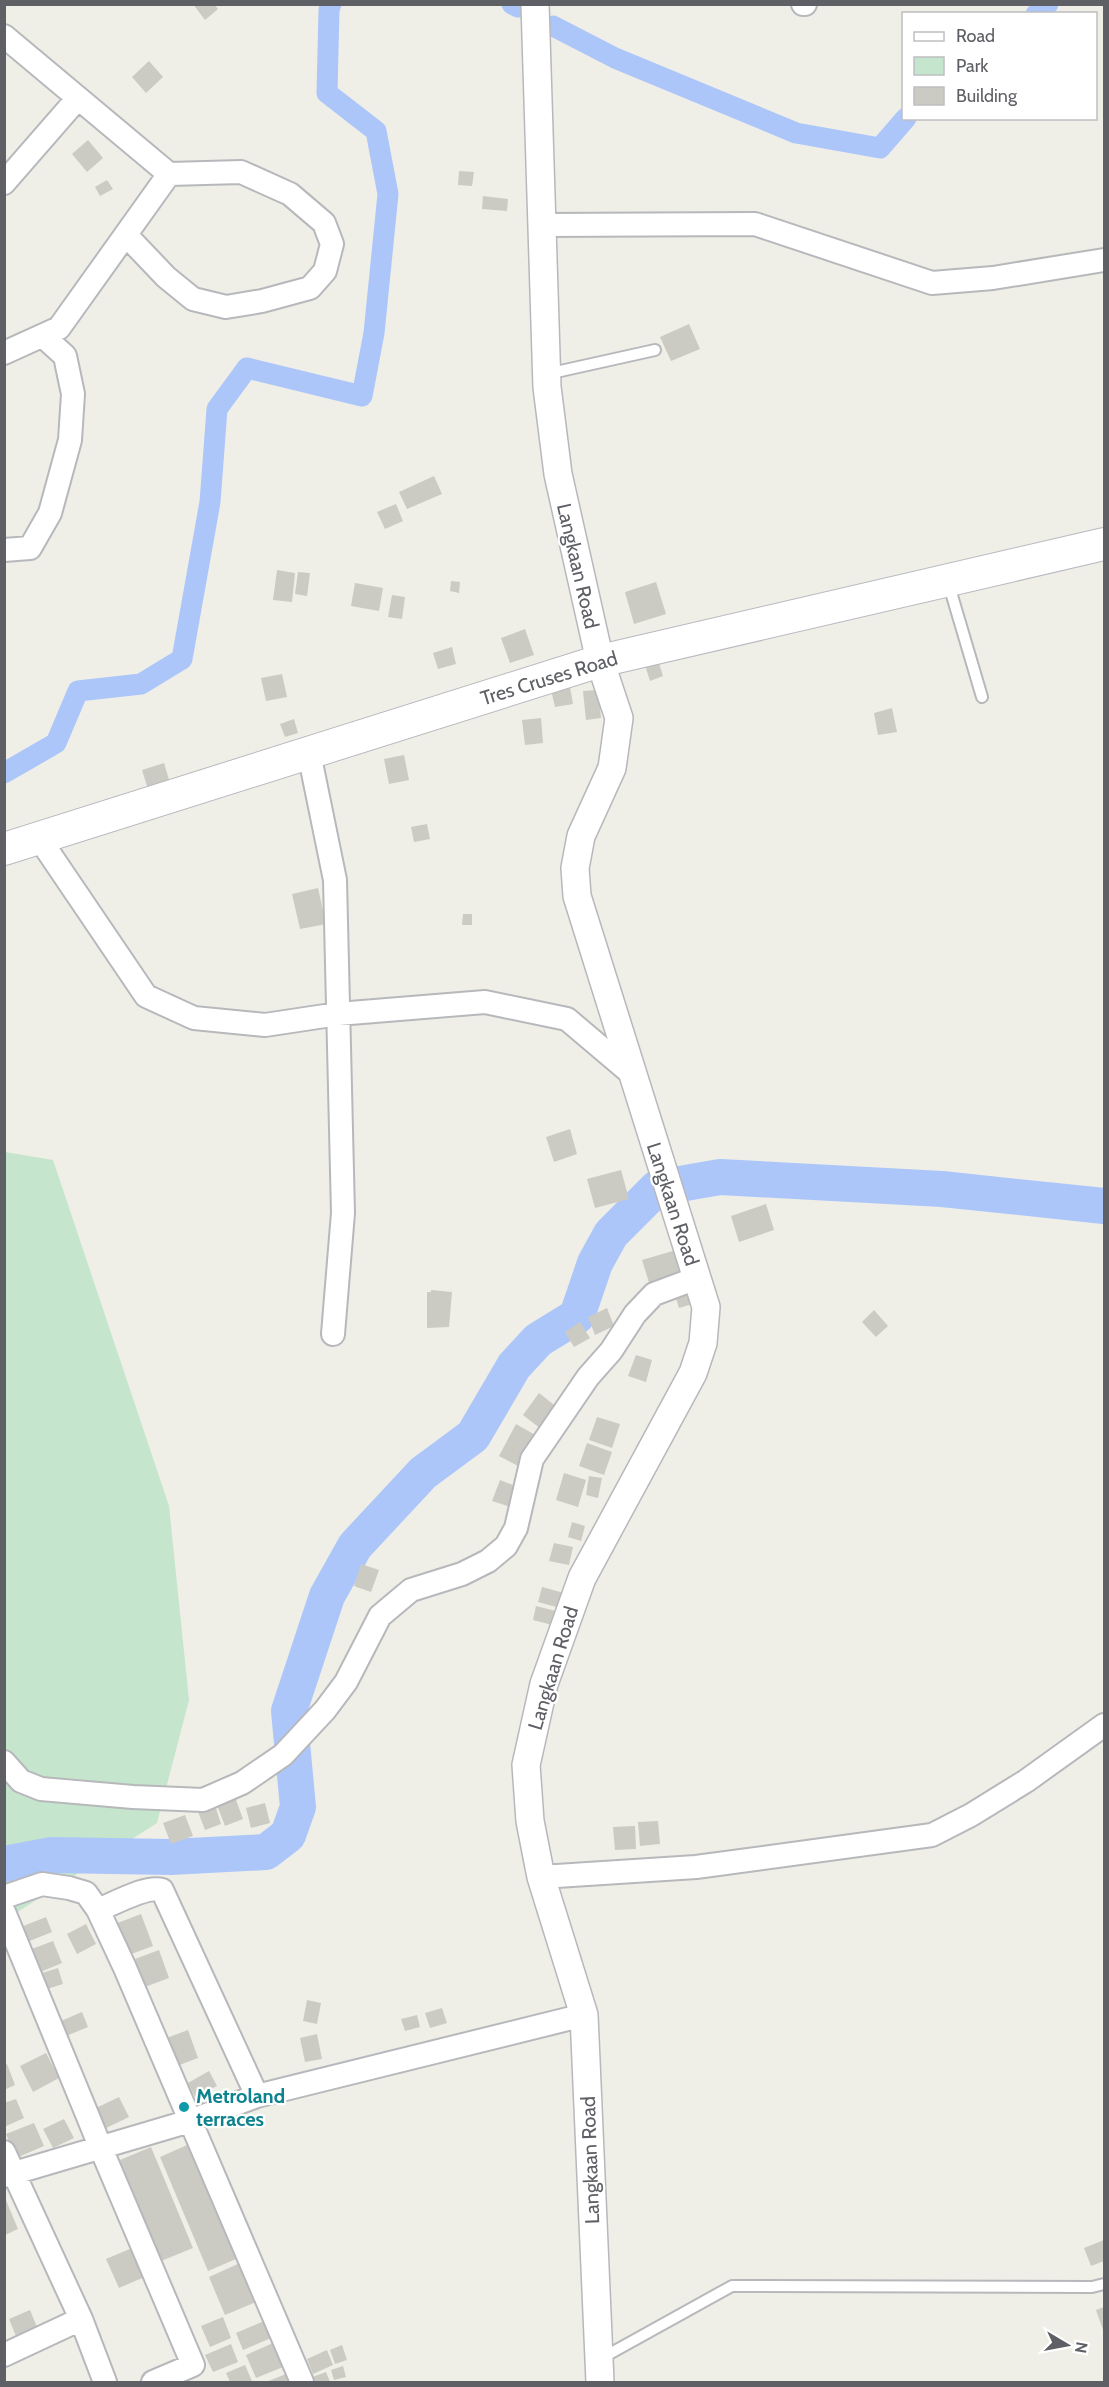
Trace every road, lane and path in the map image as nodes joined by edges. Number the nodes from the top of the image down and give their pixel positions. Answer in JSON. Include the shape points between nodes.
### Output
{"nodes":[{"id":1,"x":535,"y":4,"type":"edge"},
{"id":2,"x":4,"y":36,"type":"edge"},
{"id":3,"x":78,"y":98,"type":"junction"},
{"id":4,"x":169,"y":174,"type":"junction"},
{"id":5,"x":4,"y":183,"type":"edge"},
{"id":6,"x":543,"y":225,"type":"junction"},
{"id":7,"x":126,"y":235,"type":"junction"},
{"id":8,"x":1104,"y":260,"type":"edge"},
{"id":9,"x":44,"y":337,"type":"junction"},
{"id":10,"x":655,"y":350,"type":"dead end"},
{"id":11,"x":4,"y":353,"type":"edge"},
{"id":12,"x":546,"y":374,"type":"junction"},
{"id":13,"x":1104,"y":544,"type":"edge"},
{"id":14,"x":4,"y":550,"type":"edge"},
{"id":15,"x":948,"y":582,"type":"junction"},
{"id":16,"x":600,"y":661,"type":"junction"},
{"id":17,"x":982,"y":698,"type":"dead end"},
{"id":18,"x":309,"y":753,"type":"junction"},
{"id":19,"x":39,"y":838,"type":"junction"},
{"id":20,"x":4,"y":849,"type":"edge"},
{"id":21,"x":338,"y":1014,"type":"junction"},
{"id":22,"x":632,"y":1074,"type":"junction"},
{"id":23,"x":697,"y":1278,"type":"junction"},
{"id":24,"x":333,"y":1334,"type":"dead end"},
{"id":25,"x":1104,"y":1725,"type":"edge"},
{"id":26,"x":4,"y":1762,"type":"edge"},
{"id":27,"x":541,"y":1877,"type":"junction"},
{"id":28,"x":4,"y":1897,"type":"edge"},
{"id":29,"x":98,"y":1910,"type":"junction"},
{"id":30,"x":4,"y":1912,"type":"edge"},
{"id":31,"x":584,"y":2015,"type":"junction"},
{"id":32,"x":257,"y":2096,"type":"junction"},
{"id":33,"x":190,"y":2121,"type":"junction"},
{"id":34,"x":100,"y":2146,"type":"junction"},
{"id":35,"x":8,"y":2167,"type":"edge"},
{"id":36,"x":1104,"y":2284,"type":"edge"},
{"id":37,"x":81,"y":2319,"type":"junction"},
{"id":38,"x":4,"y":2355,"type":"edge"},
{"id":39,"x":599,"y":2371,"type":"edge"},
{"id":40,"x":105,"y":2382,"type":"edge"},
{"id":41,"x":153,"y":2382,"type":"edge"},
{"id":42,"x":302,"y":2382,"type":"edge"}],
"edges":[{"from":1,"to":6,"type":"street","name":"Langkaan Road"},
{"from":2,"to":3,"type":"street"},
{"from":3,"to":4,"type":"street"},
{"from":3,"to":5,"type":"street"},
{"from":4,"to":7,"type":"street"},
{"from":4,"to":7,"type":"street","via":[[241,172],[290,194],[324,223],[332,244],[325,271],[310,288],[226,307],[193,298],[166,277]]},
{"from":6,"to":8,"type":"street","via":[[755,224],[932,283],[993,278]]},
{"from":6,"to":12,"type":"street","name":"Langkaan Road"},
{"from":7,"to":9,"type":"street","via":[[59,328]]},
{"from":9,"to":11,"type":"street"},
{"from":9,"to":14,"type":"street","via":[[65,356],[73,394],[70,440],[50,513],[30,548]]},
{"from":10,"to":12,"type":"lane"},
{"from":12,"to":16,"type":"street","name":"Langkaan Road","via":[[558,474]]},
{"from":13,"to":15,"type":"main road","name":"Tres Cruses Road"},
{"from":15,"to":16,"type":"main road","name":"Tres Cruses Road"},
{"from":15,"to":17,"type":"lane"},
{"from":16,"to":18,"type":"main road","name":"Tres Cruses Road"},
{"from":16,"to":22,"type":"street","name":"Langkaan Road","via":[[619,718],[612,768],[581,836],[575,868],[577,896]]},
{"from":18,"to":19,"type":"main road","name":"Tres Cruses Road"},
{"from":18,"to":21,"type":"street","via":[[335,880]]},
{"from":19,"to":20,"type":"main road","name":"Tres Cruses Road"},
{"from":19,"to":21,"type":"street","via":[[146,996],[206,1020],[265,1025]]},
{"from":21,"to":22,"type":"street","via":[[485,1002],[518,1008],[567,1019]]},
{"from":21,"to":24,"type":"street","via":[[343,1213]]},
{"from":22,"to":23,"type":"street","name":"Langkaan Road"},
{"from":23,"to":26,"type":"street","via":[[654,1294],[588,1377],[532,1459],[516,1528],[506,1546],[462,1574],[411,1590],[380,1616],[346,1682],[283,1755],[242,1783],[203,1800],[41,1789],[21,1780]]},
{"from":23,"to":27,"type":"street","name":"Langkaan Road","via":[[706,1308],[703,1342],[693,1373],[582,1578],[544,1684],[526,1765],[530,1821]]},
{"from":25,"to":27,"type":"street","via":[[1016,1787],[932,1834],[696,1866]]},
{"from":27,"to":31,"type":"street","name":"Langkaan Road"},
{"from":28,"to":29,"type":"street","via":[[42,1884],[86,1893]]},
{"from":29,"to":32,"type":"street","via":[[144,1891],[162,1890]]},
{"from":29,"to":33,"type":"street"},
{"from":30,"to":34,"type":"street"},
{"from":31,"to":32,"type":"street"},
{"from":31,"to":39,"type":"street","name":"Langkaan Road"},
{"from":32,"to":33,"type":"street"},
{"from":33,"to":34,"type":"street"},
{"from":33,"to":42,"type":"street"},
{"from":34,"to":35,"type":"street"},
{"from":34,"to":41,"type":"street","via":[[193,2365]]},
{"from":35,"to":37,"type":"street"},
{"from":36,"to":39,"type":"lane","via":[[732,2286]]},
{"from":37,"to":38,"type":"street"},
{"from":37,"to":40,"type":"street"}]}
